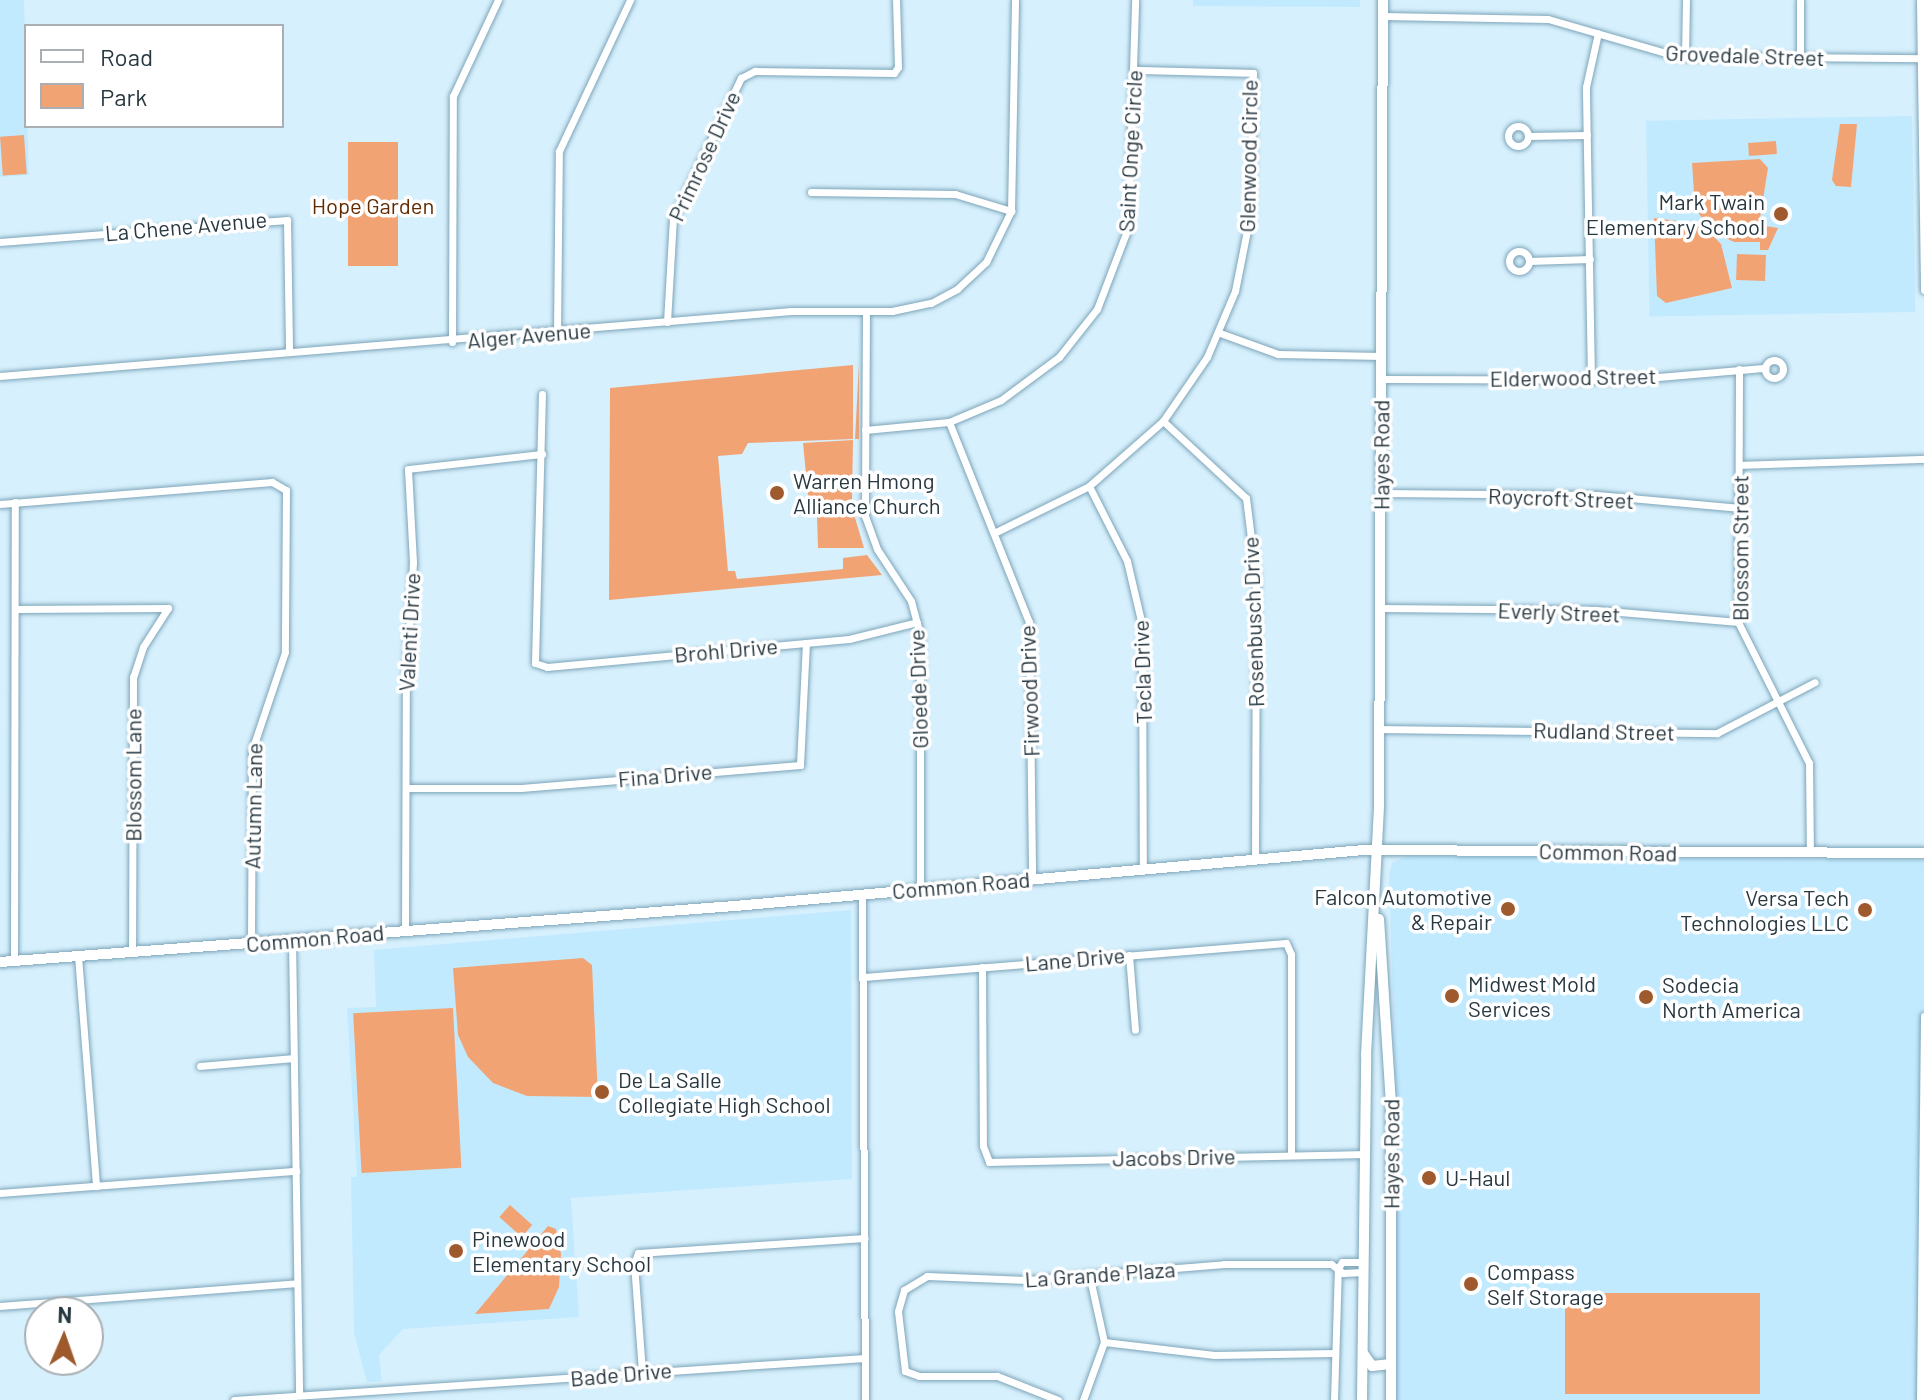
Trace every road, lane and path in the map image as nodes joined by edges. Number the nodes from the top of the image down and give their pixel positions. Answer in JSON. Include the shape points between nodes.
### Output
{"nodes":[{"id":1,"x":498,"y":0,"type":"edge"},
{"id":2,"x":630,"y":0,"type":"edge"},
{"id":3,"x":896,"y":0,"type":"edge"},
{"id":4,"x":1015,"y":0,"type":"edge"},
{"id":5,"x":1135,"y":0,"type":"edge"},
{"id":6,"x":1383,"y":0,"type":"edge"},
{"id":7,"x":1686,"y":0,"type":"edge"},
{"id":8,"x":1800,"y":0,"type":"edge"},
{"id":9,"x":1920,"y":0,"type":"edge"},
{"id":10,"x":1383,"y":16,"type":"junction"},
{"id":11,"x":1598,"y":33,"type":"junction"},
{"id":12,"x":1685,"y":57,"type":"junction"},
{"id":13,"x":1800,"y":57,"type":"junction"},
{"id":14,"x":1920,"y":58,"type":"junction"},
{"id":15,"x":1135,"y":70,"type":"junction"},
{"id":16,"x":1587,"y":135,"type":"junction"},
{"id":17,"x":1528,"y":136,"type":"dead end"},
{"id":18,"x":811,"y":192,"type":"dead end"},
{"id":19,"x":1011,"y":211,"type":"junction"},
{"id":20,"x":0,"y":242,"type":"edge"},
{"id":21,"x":1590,"y":259,"type":"junction"},
{"id":22,"x":1529,"y":261,"type":"dead end"},
{"id":23,"x":1924,"y":290,"type":"edge"},
{"id":24,"x":866,"y":311,"type":"junction"},
{"id":25,"x":667,"y":322,"type":"junction"},
{"id":26,"x":557,"y":332,"type":"junction"},
{"id":27,"x":1220,"y":333,"type":"junction"},
{"id":28,"x":452,"y":342,"type":"junction"},
{"id":29,"x":289,"y":352,"type":"junction"},
{"id":30,"x":1382,"y":356,"type":"junction"},
{"id":31,"x":1765,"y":368,"type":"dead end"},
{"id":32,"x":1739,"y":369,"type":"junction"},
{"id":33,"x":0,"y":376,"type":"edge"},
{"id":34,"x":1382,"y":379,"type":"junction"},
{"id":35,"x":1591,"y":380,"type":"junction"},
{"id":36,"x":542,"y":394,"type":"dead end"},
{"id":37,"x":1163,"y":421,"type":"junction"},
{"id":38,"x":949,"y":422,"type":"junction"},
{"id":39,"x":865,"y":430,"type":"junction"},
{"id":40,"x":542,"y":454,"type":"junction"},
{"id":41,"x":1924,"y":459,"type":"edge"},
{"id":42,"x":1740,"y":465,"type":"junction"},
{"id":43,"x":1089,"y":486,"type":"junction"},
{"id":44,"x":1381,"y":493,"type":"junction"},
{"id":45,"x":15,"y":502,"type":"junction"},
{"id":46,"x":0,"y":504,"type":"edge"},
{"id":47,"x":1740,"y":508,"type":"junction"},
{"id":48,"x":994,"y":533,"type":"junction"},
{"id":49,"x":1380,"y":608,"type":"junction"},
{"id":50,"x":15,"y":609,"type":"junction"},
{"id":51,"x":917,"y":622,"type":"junction"},
{"id":52,"x":1738,"y":622,"type":"junction"},
{"id":53,"x":806,"y":643,"type":"junction"},
{"id":54,"x":1815,"y":682,"type":"dead end"},
{"id":55,"x":1779,"y":704,"type":"junction"},
{"id":56,"x":1379,"y":729,"type":"junction"},
{"id":57,"x":406,"y":788,"type":"junction"},
{"id":58,"x":1378,"y":849,"type":"junction"},
{"id":59,"x":1810,"y":853,"type":"junction"},
{"id":60,"x":1924,"y":853,"type":"edge"},
{"id":61,"x":1255,"y":860,"type":"junction"},
{"id":62,"x":1143,"y":869,"type":"junction"},
{"id":63,"x":1032,"y":879,"type":"junction"},
{"id":64,"x":920,"y":889,"type":"junction"},
{"id":65,"x":862,"y":894,"type":"junction"},
{"id":66,"x":1377,"y":909,"type":"junction"},
{"id":67,"x":405,"y":931,"type":"junction"},
{"id":68,"x":292,"y":940,"type":"junction"},
{"id":69,"x":251,"y":943,"type":"junction"},
{"id":70,"x":132,"y":952,"type":"junction"},
{"id":71,"x":1129,"y":955,"type":"junction"},
{"id":72,"x":78,"y":956,"type":"junction"},
{"id":73,"x":14,"y":961,"type":"junction"},
{"id":74,"x":0,"y":962,"type":"edge"},
{"id":75,"x":982,"y":967,"type":"junction"},
{"id":76,"x":864,"y":977,"type":"junction"},
{"id":77,"x":1924,"y":1016,"type":"edge"},
{"id":78,"x":1135,"y":1030,"type":"dead end"},
{"id":79,"x":1367,"y":1034,"type":"junction"},
{"id":80,"x":1388,"y":1034,"type":"junction"},
{"id":81,"x":294,"y":1058,"type":"junction"},
{"id":82,"x":200,"y":1066,"type":"dead end"},
{"id":83,"x":1364,"y":1154,"type":"junction"},
{"id":84,"x":1291,"y":1155,"type":"junction"},
{"id":85,"x":296,"y":1171,"type":"junction"},
{"id":86,"x":96,"y":1186,"type":"junction"},
{"id":87,"x":0,"y":1193,"type":"edge"},
{"id":88,"x":1923,"y":1206,"type":"edge"},
{"id":89,"x":865,"y":1238,"type":"junction"},
{"id":90,"x":1364,"y":1267,"type":"junction"},
{"id":91,"x":1338,"y":1268,"type":"junction"},
{"id":92,"x":1089,"y":1274,"type":"junction"},
{"id":93,"x":297,"y":1283,"type":"junction"},
{"id":94,"x":0,"y":1306,"type":"edge"},
{"id":95,"x":1104,"y":1342,"type":"junction"},
{"id":96,"x":1363,"y":1352,"type":"junction"},
{"id":97,"x":1335,"y":1353,"type":"junction"},
{"id":98,"x":865,"y":1358,"type":"junction"},
{"id":99,"x":1391,"y":1364,"type":"junction"},
{"id":100,"x":642,"y":1372,"type":"junction"},
{"id":101,"x":299,"y":1395,"type":"junction"},
{"id":102,"x":352,"y":1396,"type":"edge"},
{"id":103,"x":234,"y":1400,"type":"edge"},
{"id":104,"x":865,"y":1400,"type":"edge"},
{"id":105,"x":1058,"y":1400,"type":"edge"},
{"id":106,"x":1083,"y":1400,"type":"edge"},
{"id":107,"x":1334,"y":1400,"type":"edge"},
{"id":108,"x":1362,"y":1400,"type":"edge"},
{"id":109,"x":1391,"y":1400,"type":"edge"},
{"id":110,"x":1920,"y":1400,"type":"edge"}],
"edges":[{"from":1,"to":28,"type":"street","via":[[453,96]]},
{"from":2,"to":26,"type":"street","via":[[559,151]]},
{"from":3,"to":25,"type":"street","name":"Primrose Drive","via":[[894,73],[755,71],[741,78],[673,219]]},
{"from":4,"to":19,"type":"street"},
{"from":5,"to":15,"type":"street","name":"Saint Onge Circle"},
{"from":6,"to":10,"type":"street","name":"Hayes Road"},
{"from":7,"to":12,"type":"street"},
{"from":8,"to":13,"type":"street"},
{"from":9,"to":14,"type":"street"},
{"from":10,"to":11,"type":"street","name":"Grovedale Street","via":[[1538,18]]},
{"from":10,"to":30,"type":"street","name":"Hayes Road"},
{"from":11,"to":12,"type":"street","name":"Grovedale Street"},
{"from":11,"to":16,"type":"street","via":[[1586,78]]},
{"from":12,"to":13,"type":"street","name":"Grovedale Street"},
{"from":13,"to":14,"type":"street","name":"Grovedale Street"},
{"from":14,"to":23,"type":"street"},
{"from":15,"to":27,"type":"street","name":"Glenwood Circle","via":[[1253,73],[1247,239]]},
{"from":15,"to":38,"type":"street","name":"Saint Onge Circle","via":[[1128,228],[1106,294],[1086,326],[1036,378]]},
{"from":16,"to":17,"type":"street"},
{"from":16,"to":21,"type":"street"},
{"from":18,"to":19,"type":"street","via":[[955,194]]},
{"from":19,"to":24,"type":"street","name":"Alger Avenue","via":[[991,255],[957,289],[914,309]]},
{"from":20,"to":29,"type":"street","name":"La Chene Avenue","via":[[287,220]]},
{"from":21,"to":22,"type":"street"},
{"from":21,"to":35,"type":"street"},
{"from":24,"to":25,"type":"street","name":"Alger Avenue","via":[[791,311]]},
{"from":24,"to":39,"type":"street","name":"Gloede Drive"},
{"from":25,"to":26,"type":"street","name":"Alger Avenue"},
{"from":26,"to":28,"type":"street","name":"Alger Avenue"},
{"from":27,"to":30,"type":"street","via":[[1278,354]]},
{"from":27,"to":37,"type":"street","name":"Glenwood Circle"},
{"from":28,"to":29,"type":"street","name":"Alger Avenue"},
{"from":29,"to":33,"type":"street","name":"Alger Avenue"},
{"from":30,"to":34,"type":"street","name":"Hayes Road"},
{"from":31,"to":32,"type":"street","name":"Elderwood Street"},
{"from":32,"to":35,"type":"street","name":"Elderwood Street"},
{"from":32,"to":42,"type":"street","name":"Blossom Street"},
{"from":34,"to":35,"type":"street","name":"Elderwood Street"},
{"from":34,"to":44,"type":"street","name":"Hayes Road"},
{"from":36,"to":40,"type":"street"},
{"from":37,"to":43,"type":"street","name":"Glenwood Circle"},
{"from":37,"to":61,"type":"street","name":"Rosenbusch Drive","via":[[1246,498],[1256,578]]},
{"from":38,"to":39,"type":"street","name":"Saint Onge Circle"},
{"from":38,"to":48,"type":"street","name":"Firwood Drive"},
{"from":39,"to":51,"type":"street","name":"Gloede Drive","via":[[868,524]]},
{"from":40,"to":53,"type":"street","name":"Brohl Drive","via":[[535,663],[547,667]]},
{"from":40,"to":57,"type":"street","name":"Valenti Drive","via":[[408,469],[413,562]]},
{"from":41,"to":42,"type":"street"},
{"from":42,"to":47,"type":"street","name":"Blossom Street"},
{"from":43,"to":48,"type":"street","name":"Glenwood Circle"},
{"from":43,"to":62,"type":"street","name":"Tecla Drive","via":[[1127,561],[1142,625]]},
{"from":44,"to":47,"type":"street","name":"Roycroft Street","via":[[1597,495]]},
{"from":44,"to":49,"type":"street","name":"Hayes Road"},
{"from":45,"to":46,"type":"street"},
{"from":45,"to":50,"type":"street"},
{"from":45,"to":69,"type":"street","name":"Autumn Lane","via":[[282,484],[286,642],[283,665],[253,741]]},
{"from":47,"to":52,"type":"street","name":"Blossom Street"},
{"from":48,"to":63,"type":"street","name":"Firwood Drive","via":[[1032,640]]},
{"from":49,"to":52,"type":"street","name":"Everly Street","via":[[1596,610]]},
{"from":49,"to":56,"type":"street","name":"Hayes Road"},
{"from":50,"to":70,"type":"street","name":"Blossom Lane","via":[[168,608],[143,647],[133,677]]},
{"from":50,"to":73,"type":"street"},
{"from":51,"to":53,"type":"street","name":"Brohl Drive","via":[[870,636]]},
{"from":51,"to":64,"type":"street","name":"Gloede Drive"},
{"from":52,"to":55,"type":"street","name":"Blossom Street"},
{"from":53,"to":57,"type":"street","name":"Fina Drive","via":[[800,765],[521,788]]},
{"from":54,"to":55,"type":"street","name":"Rudland Street"},
{"from":55,"to":56,"type":"street","name":"Rudland Street","via":[[1717,733]]},
{"from":55,"to":59,"type":"street","name":"Blossom Street","via":[[1809,763]]},
{"from":56,"to":58,"type":"street","name":"Hayes Road"},
{"from":57,"to":67,"type":"street","name":"Valenti Drive"},
{"from":58,"to":59,"type":"street","name":"Common Road"},
{"from":58,"to":61,"type":"street","name":"Common Road"},
{"from":58,"to":66,"type":"street","name":"Hayes Road"},
{"from":59,"to":60,"type":"street","name":"Common Road"},
{"from":61,"to":62,"type":"street","name":"Common Road"},
{"from":62,"to":63,"type":"street","name":"Common Road"},
{"from":63,"to":64,"type":"street","name":"Common Road"},
{"from":64,"to":65,"type":"street","name":"Common Road"},
{"from":65,"to":67,"type":"street","name":"Common Road"},
{"from":65,"to":76,"type":"street"},
{"from":66,"to":79,"type":"street","name":"Hayes Road"},
{"from":66,"to":80,"type":"street","name":"Hayes Road"},
{"from":67,"to":68,"type":"street","name":"Common Road"},
{"from":68,"to":69,"type":"street","name":"Common Road"},
{"from":68,"to":81,"type":"street"},
{"from":69,"to":70,"type":"street","name":"Common Road"},
{"from":70,"to":72,"type":"street","name":"Common Road"},
{"from":71,"to":75,"type":"street","name":"Lane Drive"},
{"from":71,"to":78,"type":"street"},
{"from":71,"to":84,"type":"street","name":"Lane Drive","via":[[1286,943],[1291,954]]},
{"from":72,"to":73,"type":"street","name":"Common Road"},
{"from":72,"to":86,"type":"street"},
{"from":73,"to":74,"type":"street","name":"Common Road"},
{"from":75,"to":76,"type":"street","name":"Lane Drive"},
{"from":75,"to":84,"type":"street","name":"Jacobs Drive","via":[[985,1158],[994,1164]]},
{"from":76,"to":89,"type":"street"},
{"from":77,"to":88,"type":"street"},
{"from":79,"to":80,"type":"street"},
{"from":79,"to":83,"type":"street","name":"Hayes Road"},
{"from":80,"to":99,"type":"street","name":"Hayes Road"},
{"from":81,"to":82,"type":"street"},
{"from":81,"to":85,"type":"street"},
{"from":83,"to":84,"type":"street","name":"Jacobs Drive"},
{"from":83,"to":90,"type":"street","name":"Hayes Road"},
{"from":85,"to":86,"type":"street"},
{"from":85,"to":93,"type":"street"},
{"from":86,"to":87,"type":"street"},
{"from":88,"to":110,"type":"street"},
{"from":89,"to":98,"type":"street"},
{"from":89,"to":100,"type":"street","via":[[636,1255]]},
{"from":90,"to":91,"type":"street","name":"La Grande Plaza","via":[[1342,1262]]},
{"from":90,"to":96,"type":"street","name":"Hayes Road"},
{"from":91,"to":92,"type":"street","name":"La Grande Plaza","via":[[1224,1264]]},
{"from":91,"to":97,"type":"street"},
{"from":92,"to":95,"type":"street"},
{"from":92,"to":105,"type":"street","name":"La Grande Plaza","via":[[1005,1281],[927,1276],[904,1290],[898,1327],[901,1365],[911,1374],[997,1376]]},
{"from":93,"to":94,"type":"street"},
{"from":93,"to":101,"type":"street"},
{"from":95,"to":97,"type":"street","via":[[1214,1355]]},
{"from":95,"to":106,"type":"street"},
{"from":96,"to":99,"type":"street","via":[[1372,1366]]},
{"from":96,"to":108,"type":"street","name":"Hayes Road"},
{"from":97,"to":107,"type":"street"},
{"from":98,"to":100,"type":"street","name":"Bade Drive"},
{"from":98,"to":104,"type":"street"},
{"from":99,"to":109,"type":"street","name":"Hayes Road"},
{"from":100,"to":102,"type":"street","name":"Bade Drive"},
{"from":101,"to":102,"type":"street","name":"Bade Drive"},
{"from":101,"to":103,"type":"street","name":"Bade Drive"}]}
